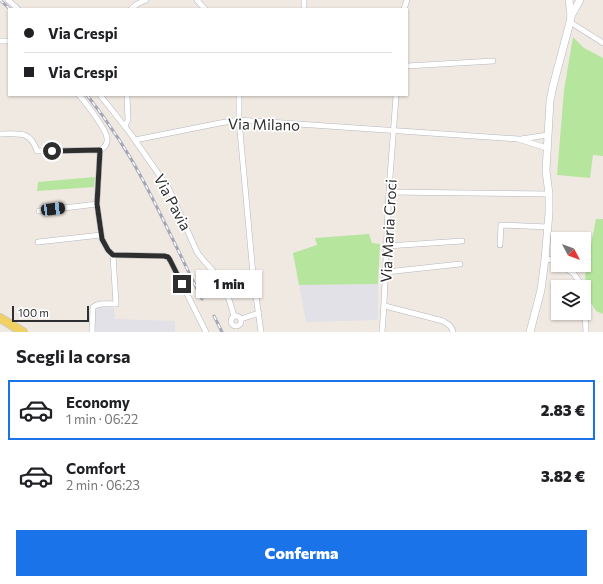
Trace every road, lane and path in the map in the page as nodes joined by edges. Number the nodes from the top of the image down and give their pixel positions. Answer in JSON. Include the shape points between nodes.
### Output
{"nodes":[{"id":1,"x":8,"y":0,"type":"edge"},
{"id":2,"x":146,"y":0,"type":"edge"},
{"id":3,"x":197,"y":0,"type":"edge"},
{"id":4,"x":569,"y":0,"type":"edge"},
{"id":5,"x":580,"y":0,"type":"edge"},
{"id":6,"x":17,"y":8,"type":"edge"},
{"id":7,"x":132,"y":8,"type":"edge"},
{"id":8,"x":204,"y":8,"type":"edge"},
{"id":9,"x":571,"y":19,"type":"junction"},
{"id":10,"x":603,"y":43,"type":"edge"},
{"id":11,"x":493,"y":61,"type":"dead end"},
{"id":12,"x":408,"y":66,"type":"edge"},
{"id":13,"x":80,"y":96,"type":"edge"},
{"id":14,"x":101,"y":96,"type":"edge"},
{"id":15,"x":127,"y":96,"type":"edge"},
{"id":16,"x":239,"y":96,"type":"edge"},
{"id":17,"x":396,"y":96,"type":"edge"},
{"id":18,"x":239,"y":120,"type":"junction"},
{"id":19,"x":125,"y":126,"type":"junction"},
{"id":20,"x":394,"y":130,"type":"junction"},
{"id":21,"x":0,"y":134,"type":"edge"},
{"id":22,"x":548,"y":135,"type":"junction"},
{"id":23,"x":518,"y":139,"type":"junction"},
{"id":24,"x":135,"y":140,"type":"junction"},
{"id":25,"x":547,"y":148,"type":"junction"},
{"id":26,"x":100,"y":150,"type":"junction"},
{"id":27,"x":389,"y":192,"type":"junction"},
{"id":28,"x":549,"y":194,"type":"junction"},
{"id":29,"x":97,"y":204,"type":"junction"},
{"id":30,"x":39,"y":211,"type":"dead end"},
{"id":31,"x":548,"y":227,"type":"junction"},
{"id":32,"x":101,"y":235,"type":"junction"},
{"id":33,"x":462,"y":241,"type":"dead end"},
{"id":34,"x":38,"y":242,"type":"dead end"},
{"id":35,"x":500,"y":245,"type":"dead end"},
{"id":36,"x":387,"y":246,"type":"junction"},
{"id":37,"x":113,"y":255,"type":"junction"},
{"id":38,"x":546,"y":259,"type":"junction"},
{"id":39,"x":551,"y":260,"type":"edge"},
{"id":40,"x":460,"y":264,"type":"dead end"},
{"id":41,"x":386,"y":272,"type":"junction"},
{"id":42,"x":571,"y":272,"type":"edge"},
{"id":43,"x":578,"y":280,"type":"edge"},
{"id":44,"x":384,"y":306,"type":"junction"},
{"id":45,"x":259,"y":313,"type":"junction"},
{"id":46,"x":234,"y":316,"type":"junction"},
{"id":47,"x":0,"y":318,"type":"edge"},
{"id":48,"x":242,"y":319,"type":"junction"},
{"id":49,"x":585,"y":320,"type":"edge"},
{"id":50,"x":238,"y":326,"type":"junction"},
{"id":51,"x":23,"y":332,"type":"edge"},
{"id":52,"x":92,"y":332,"type":"edge"},
{"id":53,"x":206,"y":332,"type":"edge"},
{"id":54,"x":240,"y":332,"type":"edge"},
{"id":55,"x":261,"y":332,"type":"edge"},
{"id":56,"x":382,"y":332,"type":"edge"},
{"id":57,"x":453,"y":332,"type":"edge"},
{"id":58,"x":530,"y":332,"type":"edge"},
{"id":59,"x":586,"y":332,"type":"edge"}],
"edges":[{"from":1,"to":6,"type":"street"},
{"from":2,"to":7,"type":"street"},
{"from":3,"to":8,"type":"street"},
{"from":4,"to":9,"type":"street"},
{"from":5,"to":9,"type":"street"},
{"from":9,"to":10,"type":"street"},
{"from":9,"to":22,"type":"street","via":[[550,101]]},
{"from":11,"to":12,"type":"street"},
{"from":13,"to":26,"type":"street","via":[[107,135],[107,143]]},
{"from":14,"to":19,"type":"street","name":"Via Pavia"},
{"from":15,"to":19,"type":"street","via":[[128,120]]},
{"from":16,"to":18,"type":"street"},
{"from":17,"to":20,"type":"street","name":"Via Maria Croci"},
{"from":18,"to":20,"type":"street","name":"Via Milano"},
{"from":18,"to":24,"type":"street","name":"Via Milano"},
{"from":18,"to":45,"type":"street"},
{"from":19,"to":24,"type":"street","name":"Via Pavia"},
{"from":20,"to":23,"type":"street","name":"Via Milano"},
{"from":20,"to":27,"type":"street","name":"Via Maria Croci"},
{"from":21,"to":26,"type":"street","via":[[28,136],[37,151]]},
{"from":22,"to":23,"type":"street"},
{"from":22,"to":25,"type":"street"},
{"from":23,"to":25,"type":"street"},
{"from":24,"to":46,"type":"street","name":"Via Pavia","via":[[169,189],[197,252],[219,278]]},
{"from":25,"to":28,"type":"street"},
{"from":26,"to":29,"type":"street"},
{"from":27,"to":28,"type":"street"},
{"from":27,"to":36,"type":"street","name":"Via Maria Croci"},
{"from":28,"to":31,"type":"street"},
{"from":29,"to":30,"type":"street"},
{"from":29,"to":32,"type":"street"},
{"from":31,"to":35,"type":"street","via":[[501,225]]},
{"from":31,"to":38,"type":"street"},
{"from":32,"to":34,"type":"street"},
{"from":32,"to":37,"type":"street"},
{"from":33,"to":36,"type":"street"},
{"from":36,"to":41,"type":"street","name":"Via Maria Croci"},
{"from":37,"to":52,"type":"street","via":[[116,304],[101,303],[93,307]]},
{"from":37,"to":53,"type":"street","via":[[168,257]]},
{"from":38,"to":39,"type":"street"},
{"from":38,"to":58,"type":"street"},
{"from":40,"to":41,"type":"street"},
{"from":41,"to":44,"type":"street","name":"Via Maria Croci"},
{"from":42,"to":43,"type":"street"},
{"from":44,"to":56,"type":"street","name":"Via Maria Croci"},
{"from":44,"to":57,"type":"street","via":[[449,324]]},
{"from":45,"to":48,"type":"street"},
{"from":45,"to":55,"type":"street"},
{"from":46,"to":48,"type":"street"},
{"from":46,"to":50,"type":"street","via":[[232,324]]},
{"from":47,"to":51,"type":"main road"},
{"from":48,"to":50,"type":"street"},
{"from":49,"to":59,"type":"street"},
{"from":50,"to":54,"type":"street"}]}
